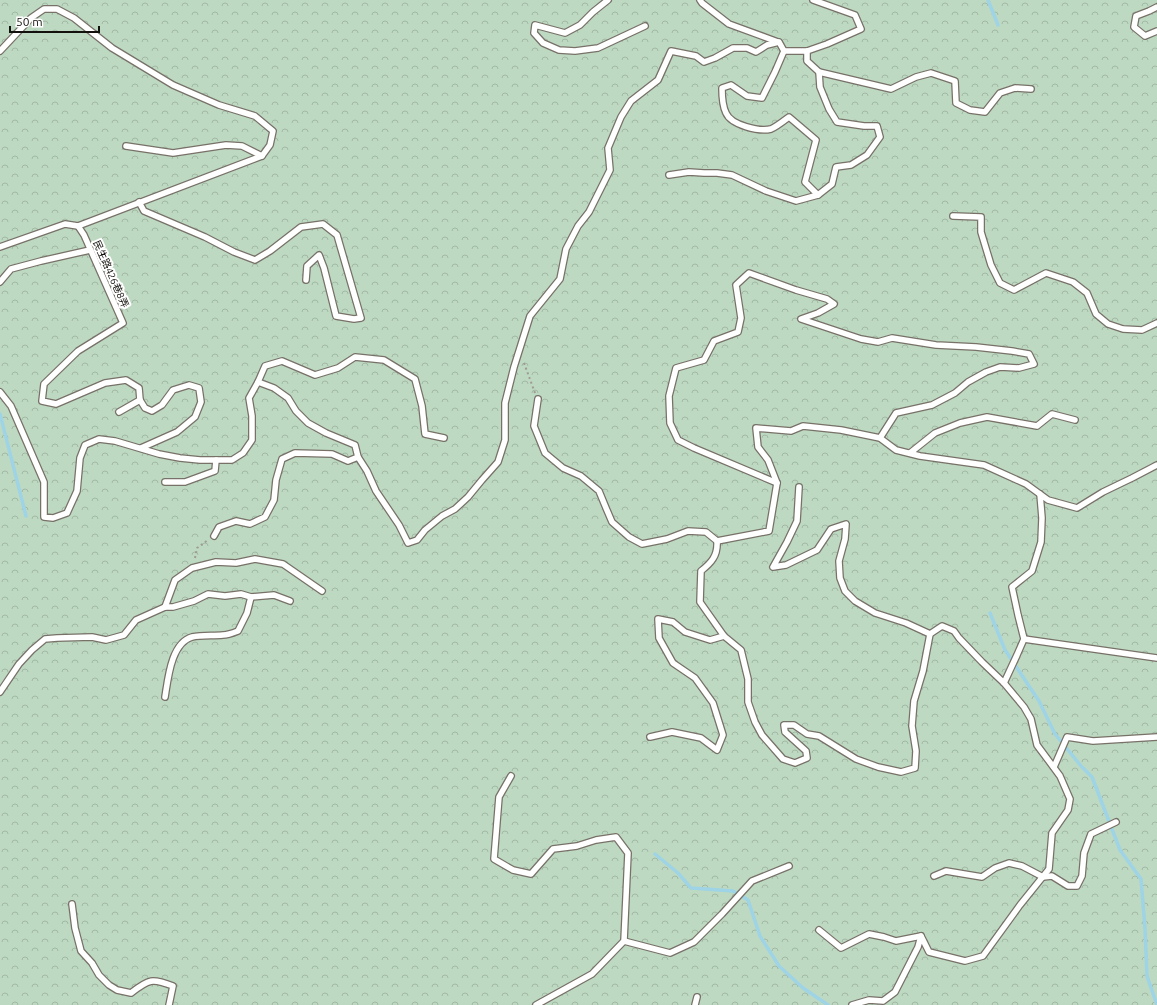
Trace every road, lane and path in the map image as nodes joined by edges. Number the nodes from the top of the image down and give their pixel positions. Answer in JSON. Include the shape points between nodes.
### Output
{"nodes":[{"id":1,"x":608,"y":0,"type":"edge"},
{"id":2,"x":700,"y":0,"type":"edge"},
{"id":3,"x":813,"y":0,"type":"edge"},
{"id":4,"x":1157,"y":6,"type":"edge"},
{"id":5,"x":645,"y":26,"type":"dead end"},
{"id":6,"x":1157,"y":31,"type":"edge"},
{"id":7,"x":779,"y":42,"type":"junction"},
{"id":8,"x":0,"y":51,"type":"edge"},
{"id":9,"x":807,"y":51,"type":"junction"},
{"id":10,"x":784,"y":52,"type":"junction"},
{"id":11,"x":820,"y":72,"type":"junction"},
{"id":12,"x":1031,"y":89,"type":"dead end"},
{"id":13,"x":126,"y":146,"type":"dead end"},
{"id":14,"x":262,"y":156,"type":"junction"},
{"id":15,"x":669,"y":175,"type":"dead end"},
{"id":16,"x":818,"y":195,"type":"junction"},
{"id":17,"x":139,"y":202,"type":"junction"},
{"id":18,"x":953,"y":216,"type":"dead end"},
{"id":19,"x":78,"y":226,"type":"junction"},
{"id":20,"x":0,"y":247,"type":"edge"},
{"id":21,"x":90,"y":250,"type":"junction"},
{"id":22,"x":306,"y":280,"type":"dead end"},
{"id":23,"x":0,"y":282,"type":"edge"},
{"id":24,"x":1157,"y":324,"type":"edge"},
{"id":25,"x":520,"y":348,"type":"junction"},
{"id":26,"x":258,"y":382,"type":"junction"},
{"id":27,"x":0,"y":392,"type":"edge"},
{"id":28,"x":538,"y":399,"type":"joint"},
{"id":29,"x":140,"y":400,"type":"junction"},
{"id":30,"x":119,"y":412,"type":"dead end"},
{"id":31,"x":1075,"y":420,"type":"dead end"},
{"id":32,"x":444,"y":438,"type":"dead end"},
{"id":33,"x":880,"y":438,"type":"junction"},
{"id":34,"x":141,"y":448,"type":"junction"},
{"id":35,"x":910,"y":453,"type":"junction"},
{"id":36,"x":358,"y":457,"type":"junction"},
{"id":37,"x":216,"y":460,"type":"junction"},
{"id":38,"x":1157,"y":465,"type":"edge"},
{"id":39,"x":165,"y":482,"type":"dead end"},
{"id":40,"x":777,"y":483,"type":"junction"},
{"id":41,"x":799,"y":487,"type":"dead end"},
{"id":42,"x":1040,"y":494,"type":"junction"},
{"id":43,"x":214,"y":536,"type":"joint"},
{"id":44,"x":718,"y":541,"type":"junction"},
{"id":45,"x":192,"y":568,"type":"junction"},
{"id":46,"x":322,"y":591,"type":"dead end"},
{"id":47,"x":251,"y":597,"type":"junction"},
{"id":48,"x":290,"y":601,"type":"dead end"},
{"id":49,"x":165,"y":608,"type":"junction"},
{"id":50,"x":930,"y":634,"type":"junction"},
{"id":51,"x":724,"y":636,"type":"junction"},
{"id":52,"x":1024,"y":639,"type":"junction"},
{"id":53,"x":1157,"y":658,"type":"edge"},
{"id":54,"x":1004,"y":683,"type":"junction"},
{"id":55,"x":0,"y":692,"type":"edge"},
{"id":56,"x":165,"y":697,"type":"dead end"},
{"id":57,"x":650,"y":737,"type":"dead end"},
{"id":58,"x":1157,"y":737,"type":"edge"},
{"id":59,"x":1054,"y":767,"type":"junction"},
{"id":60,"x":511,"y":776,"type":"dead end"},
{"id":61,"x":1116,"y":822,"type":"dead end"},
{"id":62,"x":789,"y":866,"type":"dead end"},
{"id":63,"x":934,"y":876,"type":"dead end"},
{"id":64,"x":1043,"y":877,"type":"junction"},
{"id":65,"x":72,"y":904,"type":"dead end"},
{"id":66,"x":819,"y":930,"type":"dead end"},
{"id":67,"x":920,"y":936,"type":"junction"},
{"id":68,"x":624,"y":941,"type":"junction"},
{"id":69,"x":697,"y":996,"type":"dead end"},
{"id":70,"x":883,"y":1001,"type":"junction"},
{"id":71,"x":170,"y":1005,"type":"edge"},
{"id":72,"x":536,"y":1005,"type":"edge"},
{"id":73,"x":695,"y":1005,"type":"edge"},
{"id":74,"x":852,"y":1005,"type":"edge"},
{"id":75,"x":890,"y":1005,"type":"edge"}],
"edges":[{"from":1,"to":5,"type":"lane","via":[[580,25],[565,33],[535,25],[534,32],[543,43],[559,50],[575,51],[598,48]]},
{"from":2,"to":7,"type":"lane","via":[[729,24]]},
{"from":3,"to":9,"type":"lane","via":[[855,15],[860,29]]},
{"from":4,"to":6,"type":"lane","via":[[1136,16],[1134,27],[1145,36]]},
{"from":7,"to":10,"type":"lane"},
{"from":7,"to":25,"type":"lane","via":[[767,45],[756,52],[746,48],[733,48],[704,62],[696,56],[671,51],[658,80],[632,101],[622,117],[608,148],[610,170],[589,212],[566,249],[560,278],[530,316]]},
{"from":8,"to":14,"type":"lane","via":[[31,18],[44,9],[57,9],[74,18],[112,48],[173,85],[219,105],[255,116],[273,131],[270,145]]},
{"from":9,"to":10,"type":"lane"},
{"from":9,"to":11,"type":"lane","via":[[806,61]]},
{"from":10,"to":16,"type":"lane","via":[[762,98],[747,96],[731,85],[722,88],[722,99],[726,114],[738,124],[754,129],[771,129],[789,117],[816,140],[805,182]]},
{"from":11,"to":12,"type":"lane","via":[[891,89],[931,73],[955,81],[956,103],[970,110],[985,112],[1000,93],[1015,88]]},
{"from":11,"to":16,"type":"lane","via":[[820,88],[837,122],[877,126],[880,136],[867,155],[851,164],[836,167],[832,184]]},
{"from":13,"to":14,"type":"lane","via":[[173,152],[226,145],[242,146]]},
{"from":14,"to":17,"type":"lane"},
{"from":15,"to":16,"type":"lane","via":[[689,172],[732,175],[766,191],[796,201]]},
{"from":17,"to":19,"type":"lane"},
{"from":17,"to":22,"type":"lane","via":[[144,211],[255,260],[301,227],[323,224],[337,235],[361,318],[354,320],[336,316],[319,255],[307,266]]},
{"from":18,"to":24,"type":"lane","via":[[981,217],[981,232],[1000,284],[1014,290],[1046,273],[1074,282],[1087,293],[1096,314],[1108,324],[1123,329],[1142,330]]},
{"from":19,"to":20,"type":"lane","via":[[65,224]]},
{"from":19,"to":21,"type":"lane","name":"民生路426巷8弄"},
{"from":21,"to":23,"type":"lane","via":[[11,269]]},
{"from":21,"to":29,"type":"lane","name":"民生路426巷8弄","via":[[123,323],[78,351],[44,384],[42,401],[56,404],[105,383],[126,380],[139,388]]},
{"from":25,"to":28,"type":"path"},
{"from":25,"to":36,"type":"lane","via":[[505,403],[504,440],[498,462],[468,497],[425,530],[417,540],[408,543]]},
{"from":26,"to":32,"type":"lane","via":[[265,366],[282,361],[315,375],[338,368],[355,357],[384,360],[415,379],[422,406],[425,434]]},
{"from":26,"to":36,"type":"lane","via":[[274,388],[288,398],[308,423],[355,445]]},
{"from":26,"to":37,"type":"lane","via":[[249,398],[252,440],[243,453],[232,460]]},
{"from":27,"to":34,"type":"lane","via":[[12,406],[44,482],[44,517],[53,518],[67,513],[77,491],[80,458],[85,445],[99,439]]},
{"from":28,"to":44,"type":"lane","via":[[534,426],[545,453],[599,491],[612,522],[629,537],[642,544],[688,531],[706,532]]},
{"from":29,"to":30,"type":"lane"},
{"from":29,"to":34,"type":"lane","via":[[145,408],[152,411],[162,405],[173,390],[189,385],[200,388],[201,402],[195,418],[177,432]]},
{"from":31,"to":35,"type":"lane","via":[[1052,414],[1037,426],[988,417],[960,423],[935,433]]},
{"from":33,"to":35,"type":"lane","via":[[896,450]]},
{"from":33,"to":40,"type":"lane","via":[[803,426],[791,431],[756,428],[758,447],[768,460]]},
{"from":33,"to":40,"type":"lane","via":[[896,413],[932,405],[956,393],[968,382],[1000,367],[1019,368],[1034,364],[1029,354],[892,338],[878,342],[861,339],[801,319],[834,304],[827,299],[750,273],[736,285],[741,318],[738,332],[714,341],[704,360],[676,368],[669,396],[670,423],[678,440]]},
{"from":34,"to":37,"type":"lane","via":[[180,458]]},
{"from":35,"to":42,"type":"lane","via":[[984,465],[1026,484]]},
{"from":36,"to":43,"type":"lane","via":[[348,461],[332,454],[295,453],[282,459],[274,500],[266,518],[250,524],[236,521],[219,527]]},
{"from":37,"to":39,"type":"lane","via":[[215,471],[185,482]]},
{"from":38,"to":42,"type":"lane","via":[[1077,508],[1048,500]]},
{"from":40,"to":44,"type":"lane","via":[[769,531]]},
{"from":41,"to":50,"type":"lane","via":[[797,521],[773,567],[786,565],[817,550],[831,530],[846,524],[839,561],[840,578],[845,591],[855,601],[875,613]]},
{"from":42,"to":52,"type":"lane","via":[[1041,542],[1032,571],[1012,587]]},
{"from":43,"to":45,"type":"path","via":[[197,548]]},
{"from":44,"to":51,"type":"lane","via":[[718,549],[712,562],[701,572],[700,602]]},
{"from":45,"to":46,"type":"lane","via":[[216,562],[236,563],[255,559],[283,564]]},
{"from":45,"to":49,"type":"lane","via":[[176,580]]},
{"from":47,"to":48,"type":"lane","via":[[274,595]]},
{"from":47,"to":49,"type":"lane","via":[[241,594],[208,594],[194,601]]},
{"from":47,"to":56,"type":"lane","via":[[238,631],[225,635],[190,638],[180,644],[168,675]]},
{"from":49,"to":55,"type":"lane","via":[[136,620],[124,635],[106,640],[92,637],[45,639],[19,664]]},
{"from":50,"to":51,"type":"lane","via":[[914,701],[912,726],[916,751],[915,768],[901,772],[856,759],[819,736],[807,734],[794,725],[784,725],[786,732],[806,751],[807,758],[795,763],[783,759],[762,735],[755,722],[748,702],[748,679],[741,650]]},
{"from":50,"to":54,"type":"lane","via":[[942,626],[954,631]]},
{"from":51,"to":57,"type":"lane","via":[[710,640],[685,632],[673,622],[658,619],[659,638],[673,663],[695,678],[713,704],[723,735],[717,750],[702,738],[672,732]]},
{"from":52,"to":53,"type":"lane"},
{"from":52,"to":54,"type":"lane"},
{"from":54,"to":59,"type":"lane","via":[[1024,707],[1031,719],[1037,745]]},
{"from":58,"to":59,"type":"lane","via":[[1093,741],[1067,737]]},
{"from":59,"to":64,"type":"lane","via":[[1070,799],[1068,810],[1052,833],[1048,869]]},
{"from":60,"to":68,"type":"lane","via":[[500,797],[494,860],[513,870],[531,874],[553,849],[616,837],[628,853]]},
{"from":61,"to":64,"type":"lane","via":[[1091,834],[1084,853],[1082,876],[1077,886],[1068,886],[1052,876]]},
{"from":62,"to":68,"type":"lane","via":[[752,881],[694,942],[670,953]]},
{"from":63,"to":64,"type":"lane","via":[[946,871],[982,877],[995,868],[1009,863],[1022,866]]},
{"from":64,"to":67,"type":"lane","via":[[983,956],[964,961],[929,952]]},
{"from":65,"to":71,"type":"lane","via":[[81,951],[109,985],[131,993],[151,981],[162,982],[173,986]]},
{"from":66,"to":67,"type":"lane","via":[[841,948],[868,934],[896,941]]},
{"from":67,"to":70,"type":"lane","via":[[918,947],[895,992]]},
{"from":68,"to":72,"type":"lane","via":[[592,974]]},
{"from":69,"to":73,"type":"lane"},
{"from":70,"to":74,"type":"lane","via":[[869,1000]]},
{"from":70,"to":75,"type":"lane"}]}
